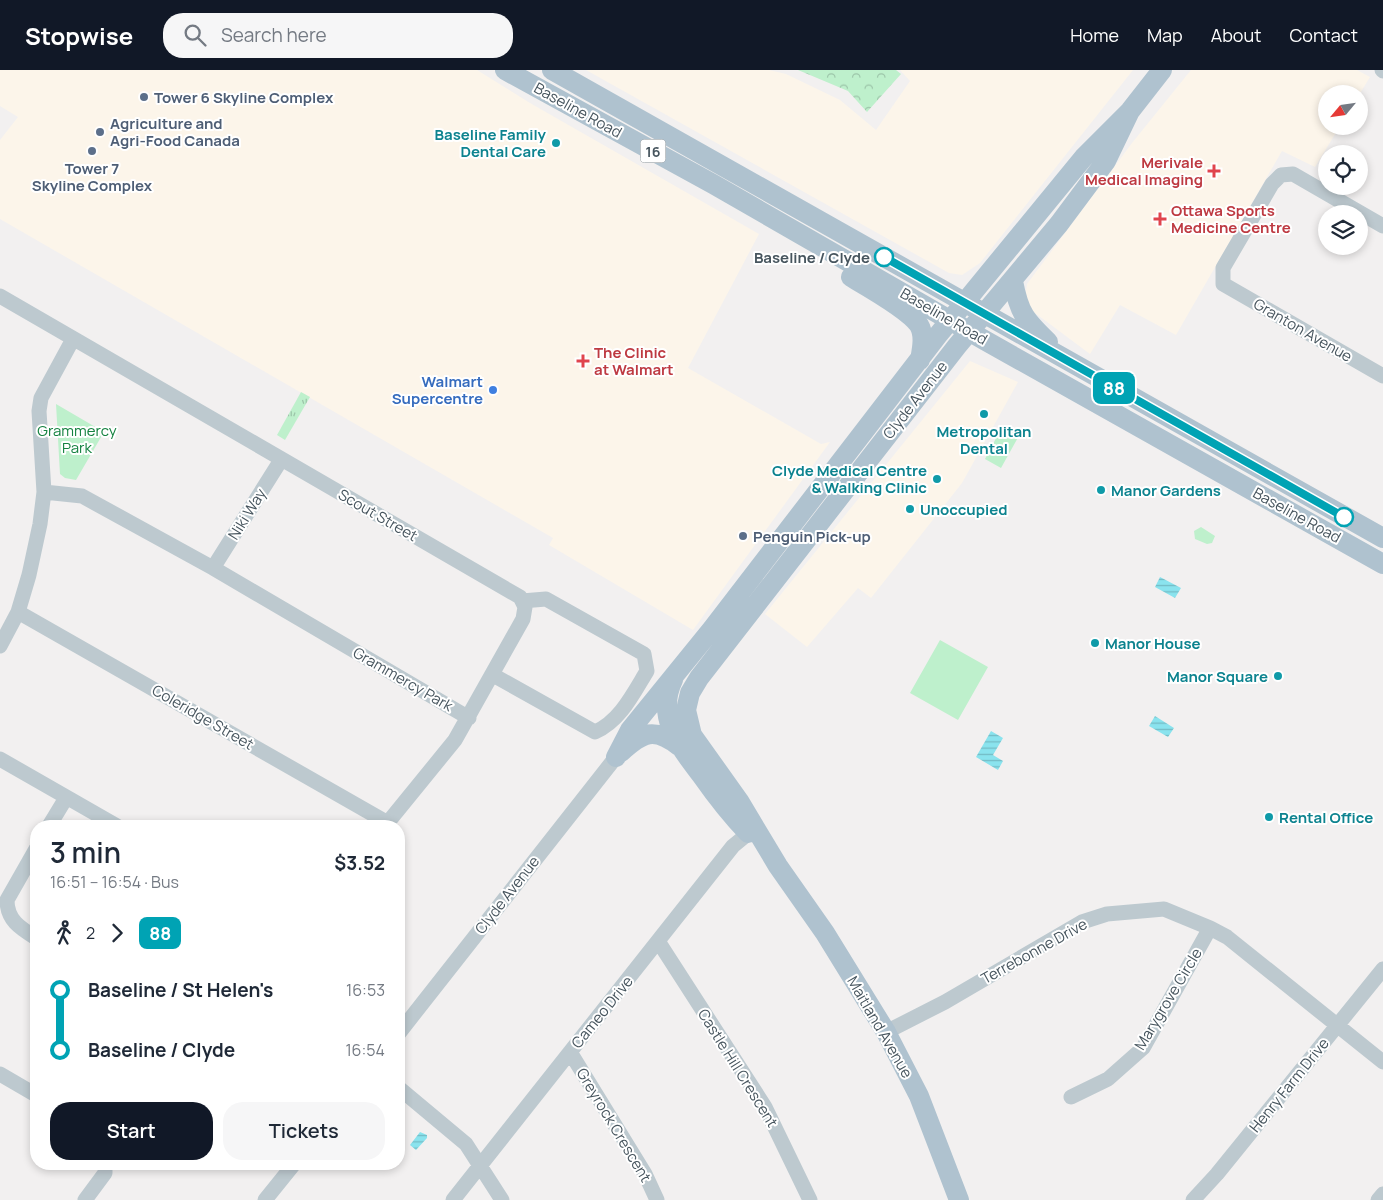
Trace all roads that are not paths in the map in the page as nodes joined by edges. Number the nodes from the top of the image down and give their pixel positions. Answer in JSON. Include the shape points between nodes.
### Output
{"nodes":[{"id":1,"x":552,"y":70,"type":"edge"},
{"id":2,"x":1162,"y":70,"type":"edge"},
{"id":3,"x":513,"y":72,"type":"edge"},
{"id":4,"x":1130,"y":112,"type":"junction"},
{"id":5,"x":1383,"y":226,"type":"edge"},
{"id":6,"x":789,"y":228,"type":"junction"},
{"id":7,"x":1013,"y":281,"type":"junction"},
{"id":8,"x":0,"y":296,"type":"edge"},
{"id":9,"x":964,"y":303,"type":"junction"},
{"id":10,"x":984,"y":315,"type":"junction"},
{"id":11,"x":952,"y":320,"type":"junction"},
{"id":12,"x":970,"y":331,"type":"junction"},
{"id":13,"x":73,"y":339,"type":"junction"},
{"id":14,"x":1065,"y":358,"type":"junction"},
{"id":15,"x":920,"y":360,"type":"junction"},
{"id":16,"x":1383,"y":376,"type":"edge"},
{"id":17,"x":281,"y":460,"type":"junction"},
{"id":18,"x":44,"y":492,"type":"junction"},
{"id":19,"x":1306,"y":496,"type":"junction"},
{"id":20,"x":1294,"y":513,"type":"junction"},
{"id":21,"x":1383,"y":538,"type":"edge"},
{"id":22,"x":1383,"y":564,"type":"edge"},
{"id":23,"x":213,"y":568,"type":"junction"},
{"id":24,"x":756,"y":570,"type":"junction"},
{"id":25,"x":766,"y":590,"type":"junction"},
{"id":26,"x":522,"y":601,"type":"junction"},
{"id":27,"x":18,"y":612,"type":"junction"},
{"id":28,"x":0,"y":646,"type":"edge"},
{"id":29,"x":677,"y":672,"type":"junction"},
{"id":30,"x":493,"y":675,"type":"junction"},
{"id":31,"x":694,"y":685,"type":"joint"},
{"id":32,"x":469,"y":718,"type":"junction"},
{"id":33,"x":679,"y":746,"type":"junction"},
{"id":34,"x":616,"y":757,"type":"junction"},
{"id":35,"x":0,"y":759,"type":"edge"},
{"id":36,"x":66,"y":798,"type":"junction"},
{"id":37,"x":53,"y":820,"type":"edge"},
{"id":38,"x":106,"y":820,"type":"edge"},
{"id":39,"x":377,"y":820,"type":"edge"},
{"id":40,"x":390,"y":820,"type":"edge"},
{"id":41,"x":752,"y":831,"type":"junction"},
{"id":42,"x":30,"y":860,"type":"edge"},
{"id":43,"x":1210,"y":928,"type":"junction"},
{"id":44,"x":30,"y":934,"type":"edge"},
{"id":45,"x":658,"y":941,"type":"junction"},
{"id":46,"x":1383,"y":969,"type":"edge"},
{"id":47,"x":405,"y":1024,"type":"edge"},
{"id":48,"x":1336,"y":1026,"type":"junction"},
{"id":49,"x":886,"y":1032,"type":"junction"},
{"id":50,"x":570,"y":1052,"type":"junction"},
{"id":51,"x":1383,"y":1062,"type":"edge"},
{"id":52,"x":0,"y":1074,"type":"edge"},
{"id":53,"x":30,"y":1092,"type":"edge"},
{"id":54,"x":405,"y":1093,"type":"edge"},
{"id":55,"x":1071,"y":1097,"type":"dead end"},
{"id":56,"x":481,"y":1165,"type":"junction"},
{"id":57,"x":104,"y":1170,"type":"edge"},
{"id":58,"x":289,"y":1170,"type":"edge"},
{"id":59,"x":1383,"y":1194,"type":"edge"},
{"id":60,"x":85,"y":1200,"type":"edge"},
{"id":61,"x":265,"y":1200,"type":"edge"},
{"id":62,"x":453,"y":1200,"type":"edge"},
{"id":63,"x":502,"y":1200,"type":"edge"},
{"id":64,"x":657,"y":1200,"type":"edge"},
{"id":65,"x":810,"y":1200,"type":"edge"},
{"id":66,"x":959,"y":1200,"type":"edge"},
{"id":67,"x":1192,"y":1200,"type":"edge"},
{"id":68,"x":1378,"y":1200,"type":"edge"}],
"edges":[{"from":1,"to":9,"type":"main road","name":"Baseline Road","number":"16"},
{"from":2,"to":4,"type":"main road","name":"Clyde Avenue"},
{"from":3,"to":6,"type":"main road","name":"Baseline Road","number":"16"},
{"from":4,"to":7,"type":"main road","name":"Clyde Avenue","via":[[1106,161]]},
{"from":4,"to":9,"type":"main road","name":"Clyde Avenue","via":[[1084,156]]},
{"from":5,"to":16,"type":"street","name":"Granton Avenue","via":[[1293,174],[1281,175],[1272,184],[1223,268],[1223,284]]},
{"from":6,"to":11,"type":"main road","name":"Baseline Road","number":"16"},
{"from":6,"to":15,"type":"main road","via":[[830,262],[919,325],[922,339]]},
{"from":7,"to":10,"type":"main road","name":"Clyde Avenue"},
{"from":7,"to":14,"type":"main road","via":[[1022,314]]},
{"from":8,"to":13,"type":"street","name":"Scout Street"},
{"from":9,"to":10,"type":"main road","name":"Baseline Road","number":"16"},
{"from":9,"to":11,"type":"main road","name":"Clyde Avenue"},
{"from":10,"to":12,"type":"main road","name":"Clyde Avenue"},
{"from":10,"to":14,"type":"main road","name":"Baseline Road","number":"16"},
{"from":11,"to":12,"type":"main road","name":"Baseline Road","number":"16"},
{"from":11,"to":15,"type":"main road","name":"Clyde Avenue"},
{"from":12,"to":20,"type":"main road","name":"Baseline Road","number":"16"},
{"from":12,"to":25,"type":"main road","name":"Clyde Avenue"},
{"from":13,"to":17,"type":"street","name":"Scout Street"},
{"from":13,"to":18,"type":"street","via":[[42,398],[39,411]]},
{"from":14,"to":19,"type":"main road","name":"Baseline Road","number":"16"},
{"from":15,"to":24,"type":"main road","name":"Clyde Avenue"},
{"from":17,"to":23,"type":"street","name":"Niki Way"},
{"from":17,"to":26,"type":"street","name":"Scout Street","via":[[512,591]]},
{"from":18,"to":23,"type":"street","name":"Grammercy Park","via":[[82,496]]},
{"from":18,"to":27,"type":"street","via":[[36,544]]},
{"from":19,"to":20,"type":"main road"},
{"from":19,"to":21,"type":"main road","name":"Baseline Road","number":"16"},
{"from":20,"to":22,"type":"main road","name":"Baseline Road","number":"16"},
{"from":23,"to":32,"type":"street","name":"Grammercy Park"},
{"from":24,"to":25,"type":"main road"},
{"from":24,"to":29,"type":"main road","name":"Clyde Avenue"},
{"from":25,"to":31,"type":"main road","name":"Clyde Avenue"},
{"from":26,"to":30,"type":"street","via":[[525,607],[523,619]]},
{"from":26,"to":30,"type":"street","via":[[546,599],[644,654],[647,671],[609,726],[595,732]]},
{"from":27,"to":28,"type":"street"},
{"from":27,"to":39,"type":"street","name":"Coleridge Street"},
{"from":29,"to":33,"type":"main road","name":"Maitland Avenue","via":[[666,701],[670,726]]},
{"from":29,"to":34,"type":"main road","name":"Clyde Avenue","via":[[630,730]]},
{"from":30,"to":32,"type":"street"},
{"from":31,"to":41,"type":"main road","name":"Maitland Avenue","via":[[686,710],[689,727],[696,743],[739,800]]},
{"from":32,"to":40,"type":"street"},
{"from":33,"to":34,"type":"main road","via":[[666,736],[655,733],[641,737]]},
{"from":33,"to":41,"type":"main road","name":"Maitland Avenue","via":[[724,807]]},
{"from":34,"to":47,"type":"street","name":"Clyde Avenue"},
{"from":35,"to":36,"type":"street"},
{"from":36,"to":37,"type":"street"},
{"from":36,"to":38,"type":"street"},
{"from":41,"to":45,"type":"street","name":"Cameo Drive","via":[[733,846]]},
{"from":41,"to":49,"type":"main road","name":"Maitland Avenue","via":[[825,933]]},
{"from":42,"to":44,"type":"street","via":[[7,900],[7,909],[16,926]]},
{"from":43,"to":48,"type":"street","name":"Terrebonne Drive","via":[[1227,937]]},
{"from":43,"to":49,"type":"street","name":"Terrebonne Drive","via":[[1164,909],[1107,914],[1082,922]]},
{"from":43,"to":55,"type":"street","name":"Marygrove Circle","via":[[1143,1048],[1108,1079]]},
{"from":45,"to":50,"type":"street","name":"Cameo Drive"},
{"from":45,"to":65,"type":"street","name":"Castle Hill Crescent","via":[[765,1107]]},
{"from":46,"to":48,"type":"street","name":"Henry Farm Drive"},
{"from":48,"to":51,"type":"street","name":"Terrebonne Drive"},
{"from":48,"to":67,"type":"street","name":"Henry Farm Drive","via":[[1217,1174]]},
{"from":49,"to":66,"type":"main road","name":"Maitland Avenue","via":[[919,1096]]},
{"from":50,"to":56,"type":"street","name":"Cameo Drive"},
{"from":50,"to":64,"type":"street","name":"Greyrock Crescent","via":[[645,1174]]},
{"from":52,"to":53,"type":"street"},
{"from":54,"to":56,"type":"street","via":[[466,1144]]},
{"from":56,"to":62,"type":"street","name":"Cameo Drive"},
{"from":56,"to":63,"type":"street"},
{"from":57,"to":60,"type":"street"},
{"from":58,"to":61,"type":"street"},
{"from":59,"to":68,"type":"street"}]}
